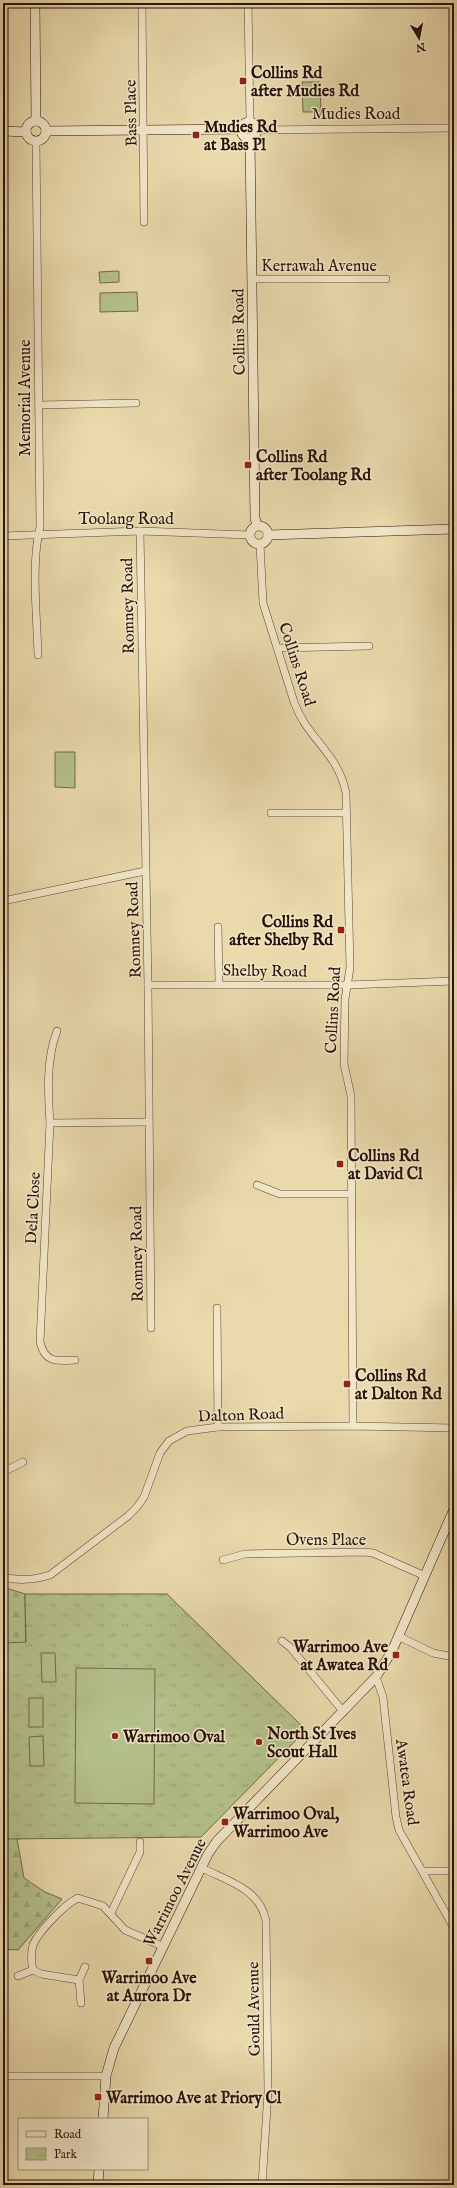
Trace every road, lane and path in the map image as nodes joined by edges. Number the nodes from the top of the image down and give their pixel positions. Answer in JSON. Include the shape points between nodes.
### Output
{"nodes":[{"id":1,"x":35,"y":3,"type":"edge"},
{"id":2,"x":142,"y":3,"type":"edge"},
{"id":3,"x":248,"y":3,"type":"edge"},
{"id":4,"x":36,"y":121,"type":"junction"},
{"id":5,"x":250,"y":121,"type":"junction"},
{"id":6,"x":454,"y":128,"type":"edge"},
{"id":7,"x":241,"y":129,"type":"junction"},
{"id":8,"x":258,"y":130,"type":"junction"},
{"id":9,"x":3,"y":131,"type":"edge"},
{"id":10,"x":46,"y":131,"type":"junction"},
{"id":11,"x":144,"y":131,"type":"junction"},
{"id":12,"x":26,"y":132,"type":"junction"},
{"id":13,"x":250,"y":138,"type":"junction"},
{"id":14,"x":36,"y":141,"type":"junction"},
{"id":15,"x":144,"y":222,"type":"dead end"},
{"id":16,"x":253,"y":279,"type":"junction"},
{"id":17,"x":386,"y":279,"type":"dead end"},
{"id":18,"x":136,"y":403,"type":"dead end"},
{"id":19,"x":40,"y":405,"type":"junction"},
{"id":20,"x":257,"y":526,"type":"junction"},
{"id":21,"x":454,"y":529,"type":"edge"},
{"id":22,"x":140,"y":531,"type":"junction"},
{"id":23,"x":38,"y":534,"type":"junction"},
{"id":24,"x":250,"y":535,"type":"junction"},
{"id":25,"x":268,"y":535,"type":"junction"},
{"id":26,"x":3,"y":536,"type":"edge"},
{"id":27,"x":260,"y":544,"type":"junction"},
{"id":28,"x":369,"y":646,"type":"dead end"},
{"id":29,"x":278,"y":648,"type":"junction"},
{"id":30,"x":38,"y":655,"type":"dead end"},
{"id":31,"x":272,"y":813,"type":"dead end"},
{"id":32,"x":346,"y":813,"type":"junction"},
{"id":33,"x":145,"y":871,"type":"junction"},
{"id":34,"x":3,"y":901,"type":"edge"},
{"id":35,"x":218,"y":926,"type":"dead end"},
{"id":36,"x":454,"y":981,"type":"edge"},
{"id":37,"x":219,"y":984,"type":"junction"},
{"id":38,"x":148,"y":985,"type":"junction"},
{"id":39,"x":347,"y":985,"type":"junction"},
{"id":40,"x":57,"y":1031,"type":"dead end"},
{"id":41,"x":148,"y":1122,"type":"junction"},
{"id":42,"x":50,"y":1123,"type":"junction"},
{"id":43,"x":257,"y":1185,"type":"dead end"},
{"id":44,"x":352,"y":1194,"type":"junction"},
{"id":45,"x":217,"y":1308,"type":"dead end"},
{"id":46,"x":151,"y":1328,"type":"dead end"},
{"id":47,"x":75,"y":1360,"type":"dead end"},
{"id":48,"x":353,"y":1426,"type":"junction"},
{"id":49,"x":218,"y":1427,"type":"junction"},
{"id":50,"x":454,"y":1428,"type":"edge"},
{"id":51,"x":23,"y":1462,"type":"dead end"},
{"id":52,"x":3,"y":1472,"type":"edge"},
{"id":53,"x":454,"y":1509,"type":"edge"},
{"id":54,"x":223,"y":1560,"type":"dead end"},
{"id":55,"x":425,"y":1576,"type":"junction"},
{"id":56,"x":3,"y":1577,"type":"edge"},
{"id":57,"x":398,"y":1636,"type":"junction"},
{"id":58,"x":282,"y":1641,"type":"dead end"},
{"id":59,"x":454,"y":1657,"type":"edge"},
{"id":60,"x":376,"y":1677,"type":"junction"},
{"id":61,"x":342,"y":1710,"type":"junction"},
{"id":62,"x":140,"y":1842,"type":"dead end"},
{"id":63,"x":202,"y":1868,"type":"junction"},
{"id":64,"x":454,"y":1870,"type":"edge"},
{"id":65,"x":423,"y":1871,"type":"junction"},
{"id":66,"x":110,"y":1913,"type":"junction"},
{"id":67,"x":454,"y":1928,"type":"edge"},
{"id":68,"x":162,"y":1946,"type":"junction"},
{"id":69,"x":85,"y":1967,"type":"dead end"},
{"id":70,"x":33,"y":1970,"type":"junction"},
{"id":71,"x":18,"y":1976,"type":"dead end"},
{"id":72,"x":79,"y":1980,"type":"junction"},
{"id":73,"x":81,"y":2004,"type":"dead end"},
{"id":74,"x":3,"y":2076,"type":"edge"},
{"id":75,"x":106,"y":2076,"type":"junction"},
{"id":76,"x":103,"y":2118,"type":"edge"},
{"id":77,"x":99,"y":2170,"type":"edge"},
{"id":78,"x":98,"y":2185,"type":"edge"},
{"id":79,"x":262,"y":2185,"type":"edge"}],
"edges":[{"from":1,"to":4,"type":"street"},
{"from":2,"to":11,"type":"street","name":"Bass Place"},
{"from":3,"to":5,"type":"street"},
{"from":4,"to":10,"type":"street","via":[[43,124]]},
{"from":4,"to":12,"type":"street","via":[[28,125]]},
{"from":5,"to":7,"type":"street","via":[[243,124]]},
{"from":5,"to":8,"type":"street","via":[[256,124]]},
{"from":6,"to":8,"type":"street","name":"Mudies Road"},
{"from":7,"to":11,"type":"street"},
{"from":7,"to":13,"type":"street","via":[[243,136]]},
{"from":8,"to":13,"type":"street","via":[[256,135]]},
{"from":9,"to":12,"type":"street"},
{"from":10,"to":11,"type":"street"},
{"from":10,"to":14,"type":"street","via":[[43,138]]},
{"from":11,"to":15,"type":"street","name":"Bass Place"},
{"from":12,"to":14,"type":"street","via":[[28,138]]},
{"from":13,"to":16,"type":"street","name":"Collins Road"},
{"from":14,"to":19,"type":"street","name":"Memorial Avenue"},
{"from":16,"to":17,"type":"street","name":"Kerrawah Avenue"},
{"from":16,"to":20,"type":"street","name":"Collins Road"},
{"from":18,"to":19,"type":"street"},
{"from":19,"to":23,"type":"street","name":"Memorial Avenue"},
{"from":20,"to":24,"type":"street","via":[[252,529]]},
{"from":20,"to":25,"type":"street","via":[[265,528]]},
{"from":21,"to":25,"type":"street"},
{"from":22,"to":23,"type":"street","name":"Toolang Road"},
{"from":22,"to":24,"type":"street","name":"Toolang Road"},
{"from":22,"to":33,"type":"street","name":"Romney Road"},
{"from":23,"to":26,"type":"street","name":"Toolang Road"},
{"from":23,"to":30,"type":"street","name":"Memorial Avenue"},
{"from":24,"to":27,"type":"street","via":[[253,542]]},
{"from":25,"to":27,"type":"street","via":[[266,541]]},
{"from":27,"to":29,"type":"street","name":"Collins Road","via":[[263,602]]},
{"from":28,"to":29,"type":"street"},
{"from":29,"to":32,"type":"street","name":"Collins Road","via":[[298,715],[337,765],[345,787]]},
{"from":31,"to":32,"type":"street"},
{"from":32,"to":39,"type":"street","name":"Collins Road","via":[[350,968]]},
{"from":33,"to":34,"type":"street"},
{"from":33,"to":38,"type":"street","name":"Romney Road"},
{"from":35,"to":37,"type":"street"},
{"from":36,"to":39,"type":"street","name":"Shelby Road"},
{"from":37,"to":38,"type":"street","name":"Shelby Road"},
{"from":37,"to":39,"type":"street","name":"Shelby Road"},
{"from":38,"to":41,"type":"street","name":"Romney Road"},
{"from":39,"to":44,"type":"street","name":"Collins Road","via":[[344,1064],[351,1096]]},
{"from":40,"to":42,"type":"street","name":"Dela Close","via":[[51,1046],[48,1102]]},
{"from":41,"to":42,"type":"street"},
{"from":41,"to":46,"type":"street","name":"Romney Road"},
{"from":42,"to":47,"type":"street","name":"Dela Close","via":[[40,1342],[42,1351],[56,1362]]},
{"from":43,"to":44,"type":"street","via":[[280,1194]]},
{"from":44,"to":48,"type":"street","name":"Collins Road"},
{"from":45,"to":49,"type":"street"},
{"from":48,"to":49,"type":"street","name":"Dalton Road"},
{"from":48,"to":50,"type":"street","name":"Dalton Road"},
{"from":49,"to":56,"type":"street","name":"Dalton Road","via":[[187,1431],[170,1441],[155,1463],[138,1507],[50,1574],[37,1579]]},
{"from":51,"to":52,"type":"street"},
{"from":53,"to":55,"type":"street","name":"Warrimoo Avenue"},
{"from":54,"to":55,"type":"street","name":"Ovens Place","via":[[245,1554],[364,1552],[373,1553]]},
{"from":55,"to":57,"type":"street","name":"Warrimoo Avenue"},
{"from":57,"to":59,"type":"street","via":[[433,1653]]},
{"from":57,"to":60,"type":"street","name":"Warrimoo Avenue"},
{"from":58,"to":61,"type":"street","via":[[290,1647]]},
{"from":60,"to":61,"type":"street","name":"Warrimoo Avenue"},
{"from":60,"to":65,"type":"street","name":"Awatea Road","via":[[383,1697],[396,1817],[404,1840]]},
{"from":61,"to":63,"type":"street","name":"Warrimoo Avenue","via":[[217,1841]]},
{"from":62,"to":66,"type":"street","via":[[140,1852]]},
{"from":63,"to":68,"type":"street","name":"Warrimoo Avenue"},
{"from":63,"to":79,"type":"street","name":"Gould Avenue","via":[[251,1892],[264,1910],[268,2092]]},
{"from":64,"to":65,"type":"street"},
{"from":65,"to":67,"type":"street","name":"Awatea Road"},
{"from":66,"to":68,"type":"street","via":[[125,1930]]},
{"from":66,"to":70,"type":"street","via":[[103,1906],[89,1900],[78,1898],[67,1903],[34,1944]]},
{"from":68,"to":75,"type":"street","name":"Warrimoo Avenue","via":[[114,2048]]},
{"from":69,"to":72,"type":"street"},
{"from":70,"to":71,"type":"street"},
{"from":70,"to":72,"type":"street","via":[[41,1974]]},
{"from":72,"to":73,"type":"street"},
{"from":74,"to":75,"type":"street"},
{"from":75,"to":76,"type":"street","name":"Warrimoo Avenue"},
{"from":77,"to":78,"type":"street"}]}
